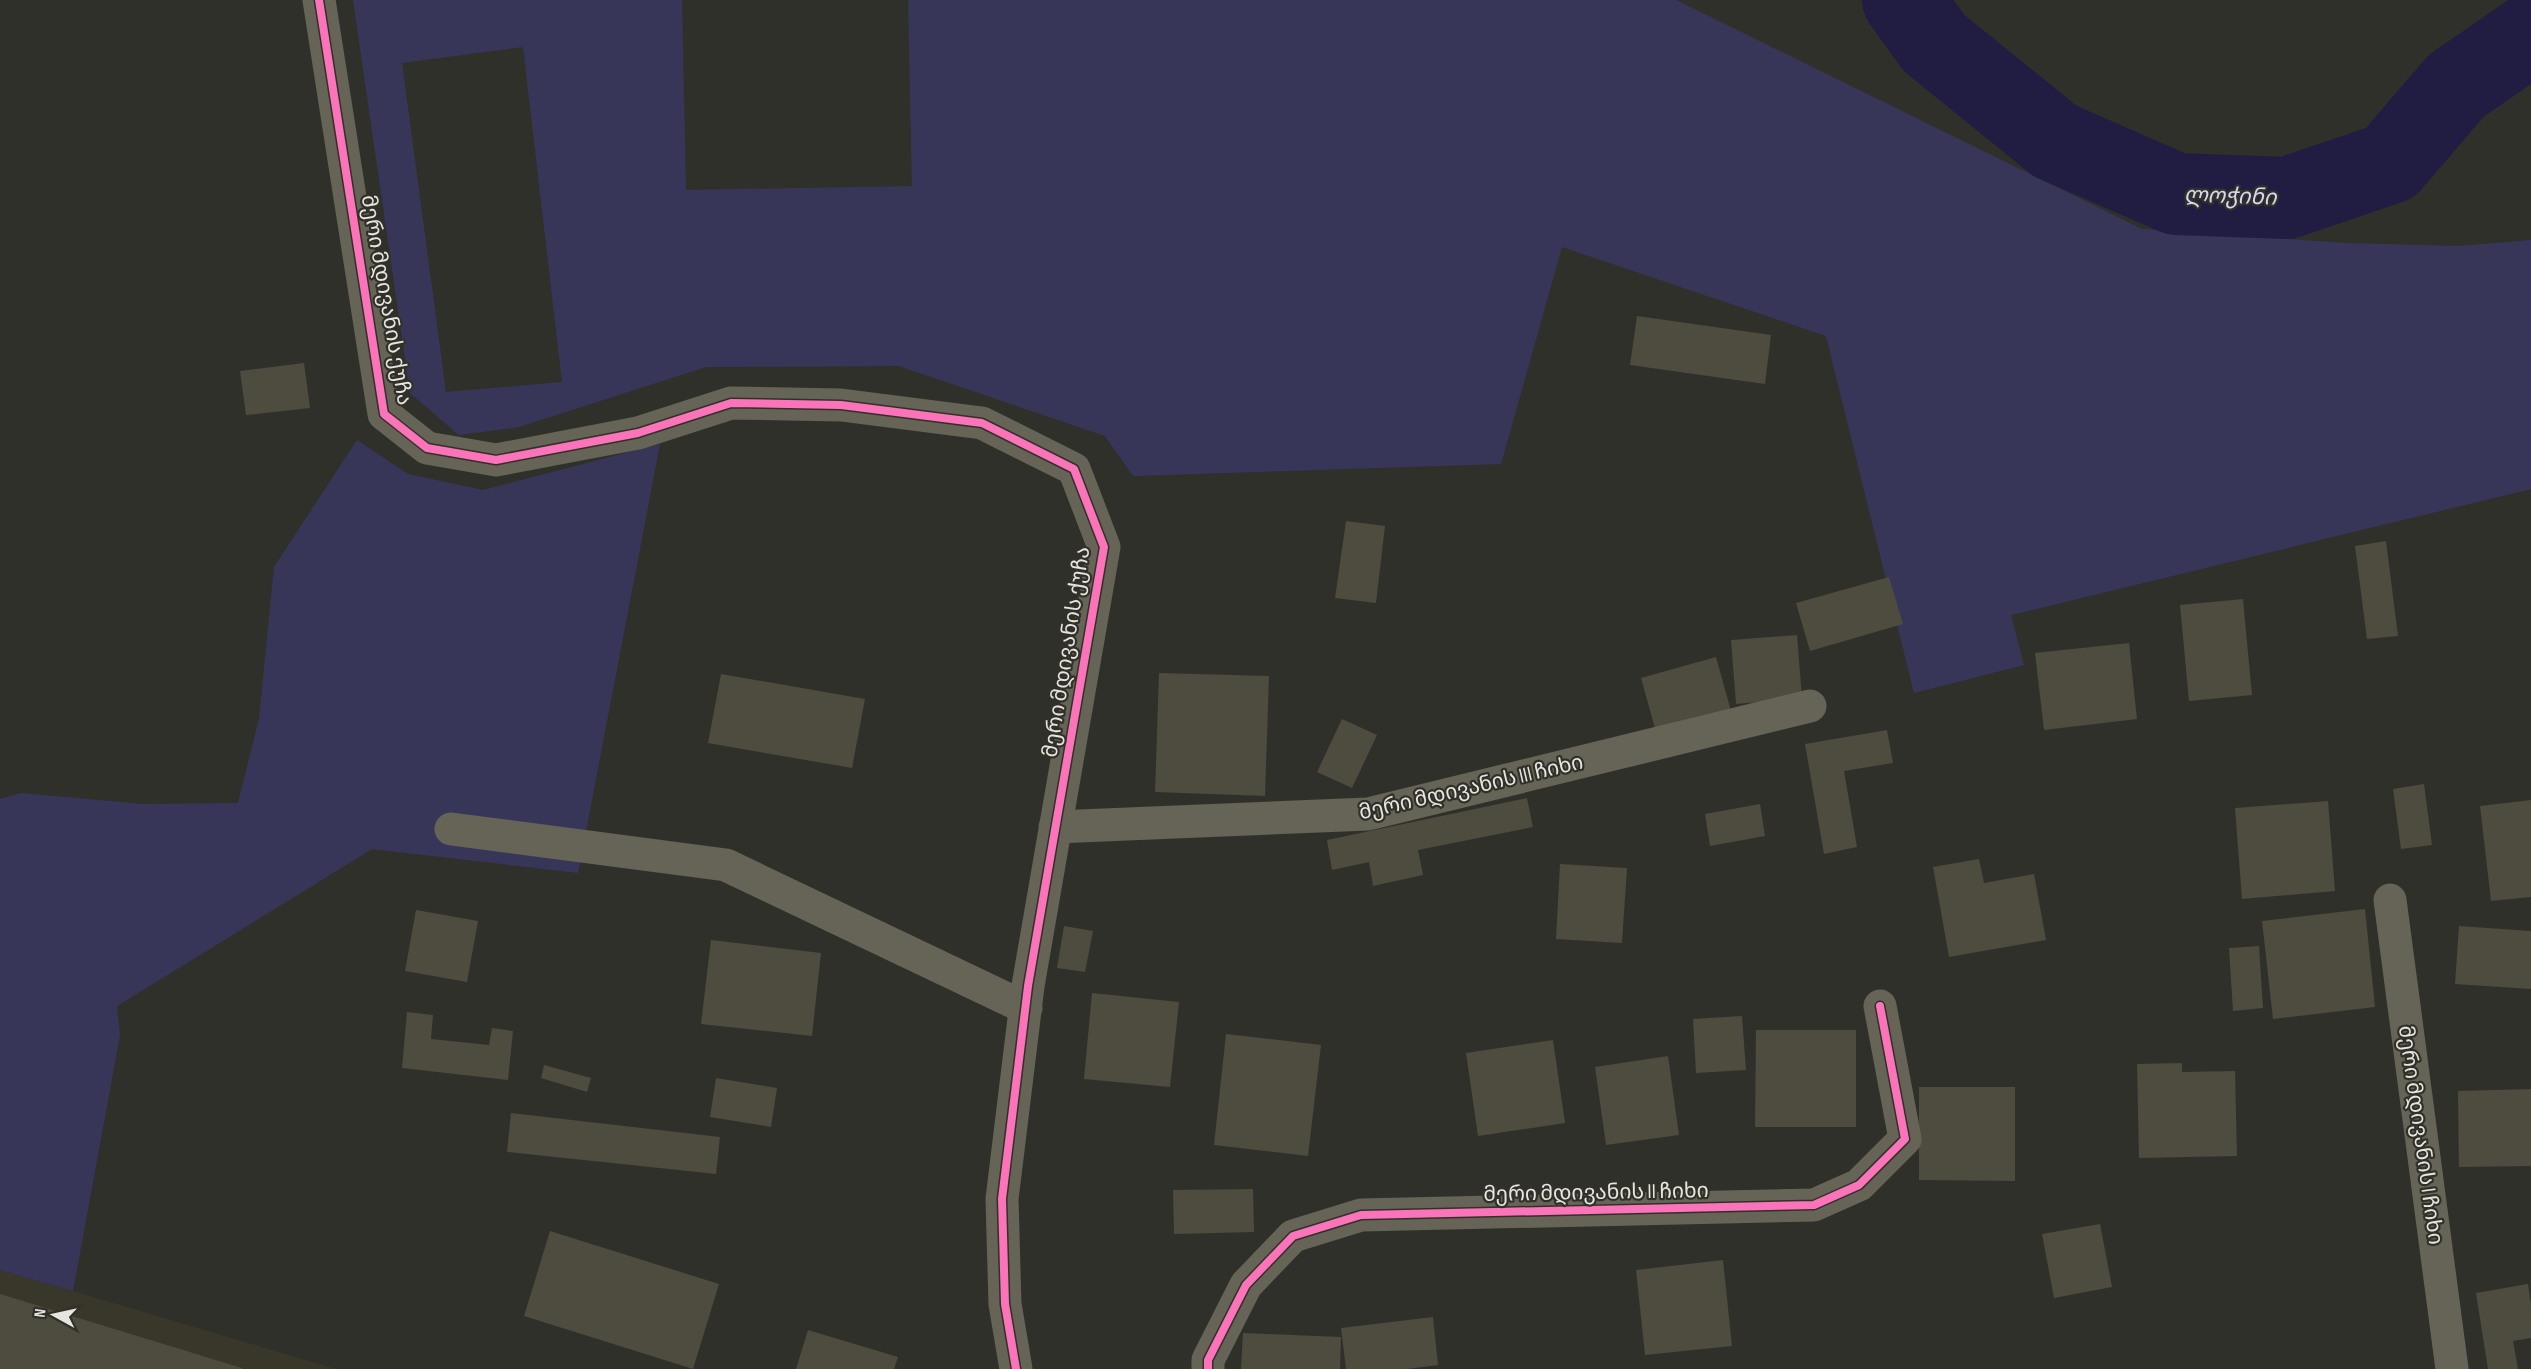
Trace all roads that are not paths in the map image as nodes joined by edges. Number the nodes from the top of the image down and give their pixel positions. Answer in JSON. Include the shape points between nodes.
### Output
{"nodes":[{"id":1,"x":319,"y":0,"type":"edge"},
{"id":2,"x":1810,"y":706,"type":"dead end"},
{"id":3,"x":1055,"y":827,"type":"junction"},
{"id":4,"x":452,"y":829,"type":"dead end"},
{"id":5,"x":2390,"y":900,"type":"dead end"},
{"id":6,"x":1880,"y":1006,"type":"dead end"},
{"id":7,"x":1026,"y":1008,"type":"junction"},
{"id":8,"x":1016,"y":1369,"type":"edge"},
{"id":9,"x":1208,"y":1369,"type":"edge"},
{"id":10,"x":2452,"y":1369,"type":"edge"}],
"edges":[{"from":1,"to":3,"type":"street","name":"მერი მდივანის ქუჩა","via":[[384,414],[428,448],[496,460],[639,433],[731,403],[841,405],[982,423],[1074,469],[1104,547]]},
{"from":2,"to":3,"type":"street","name":"მერი მდივანის III ჩიხი","via":[[1368,814]]},
{"from":3,"to":7,"type":"street","name":"მერი მდივანის ქუჩა"},
{"from":4,"to":7,"type":"street","via":[[726,866]]},
{"from":5,"to":10,"type":"street","name":"მერი მდივანის I ჩიხი"},
{"from":6,"to":9,"type":"street","name":"მერი მდივანის II ჩიხი","via":[[1905,1139],[1859,1185],[1814,1205],[1361,1215],[1293,1236],[1246,1286],[1208,1360]]},
{"from":7,"to":8,"type":"street","name":"მერი მდივანის ქუჩა","via":[[1002,1199],[1005,1304]]}]}
